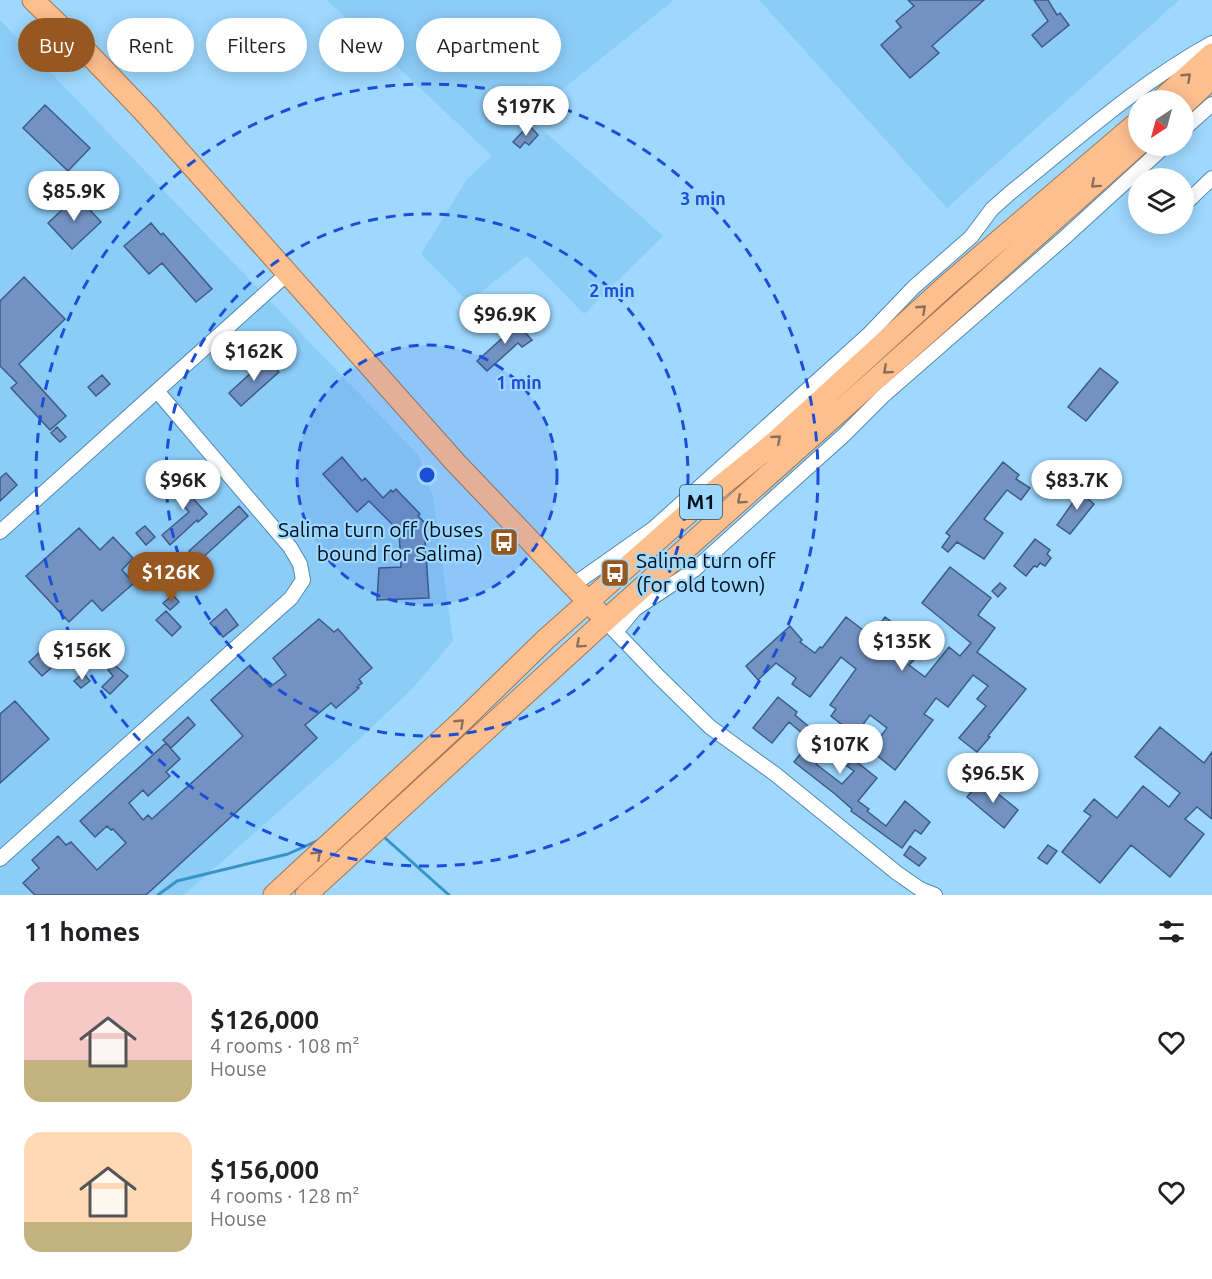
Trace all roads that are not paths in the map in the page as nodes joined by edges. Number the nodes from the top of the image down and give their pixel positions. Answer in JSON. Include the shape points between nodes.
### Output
{"nodes":[{"id":1,"x":35,"y":1,"type":"edge"},
{"id":2,"x":1212,"y":42,"type":"edge"},
{"id":3,"x":1212,"y":54,"type":"edge"},
{"id":4,"x":1212,"y":78,"type":"edge"},
{"id":5,"x":1172,"y":90,"type":"edge"},
{"id":6,"x":1194,"y":95,"type":"edge"},
{"id":7,"x":1212,"y":104,"type":"edge"},
{"id":8,"x":1194,"y":120,"type":"edge"},
{"id":9,"x":1128,"y":131,"type":"edge"},
{"id":10,"x":1128,"y":154,"type":"edge"},
{"id":11,"x":1154,"y":156,"type":"edge"},
{"id":12,"x":1212,"y":178,"type":"edge"},
{"id":13,"x":1194,"y":195,"type":"edge"},
{"id":14,"x":286,"y":274,"type":"junction"},
{"id":15,"x":157,"y":391,"type":"junction"},
{"id":16,"x":0,"y":532,"type":"edge"},
{"id":17,"x":573,"y":585,"type":"junction"},
{"id":18,"x":588,"y":602,"type":"junction"},
{"id":19,"x":611,"y":626,"type":"junction"},
{"id":20,"x":0,"y":859,"type":"edge"},
{"id":21,"x":274,"y":895,"type":"edge"},
{"id":22,"x":306,"y":895,"type":"edge"},
{"id":23,"x":935,"y":895,"type":"edge"}],
"edges":[{"from":1,"to":14,"type":"highway","via":[[147,115]]},
{"from":2,"to":17,"type":"street","via":[[1147,84],[1010,193],[971,237],[914,287],[868,335],[681,505]]},
{"from":5,"to":3,"type":"highway","one_way":true},
{"from":4,"to":6,"type":"highway"},
{"from":7,"to":8,"type":"street"},
{"from":18,"to":9,"type":"highway","number":"M1","one_way":true},
{"from":10,"to":19,"type":"highway","number":"M1","one_way":true},
{"from":11,"to":19,"type":"street","via":[[694,570]]},
{"from":12,"to":13,"type":"street"},
{"from":14,"to":15,"type":"street"},
{"from":14,"to":17,"type":"highway","via":[[454,462]]},
{"from":15,"to":16,"type":"street"},
{"from":15,"to":20,"type":"street","via":[[290,547],[303,579],[291,598]]},
{"from":17,"to":18,"type":"highway"},
{"from":18,"to":19,"type":"highway"},
{"from":21,"to":18,"type":"highway","number":"M1","one_way":true},
{"from":19,"to":22,"type":"highway","number":"M1","one_way":true},
{"from":19,"to":23,"type":"street","via":[[710,727],[897,873]]}]}
